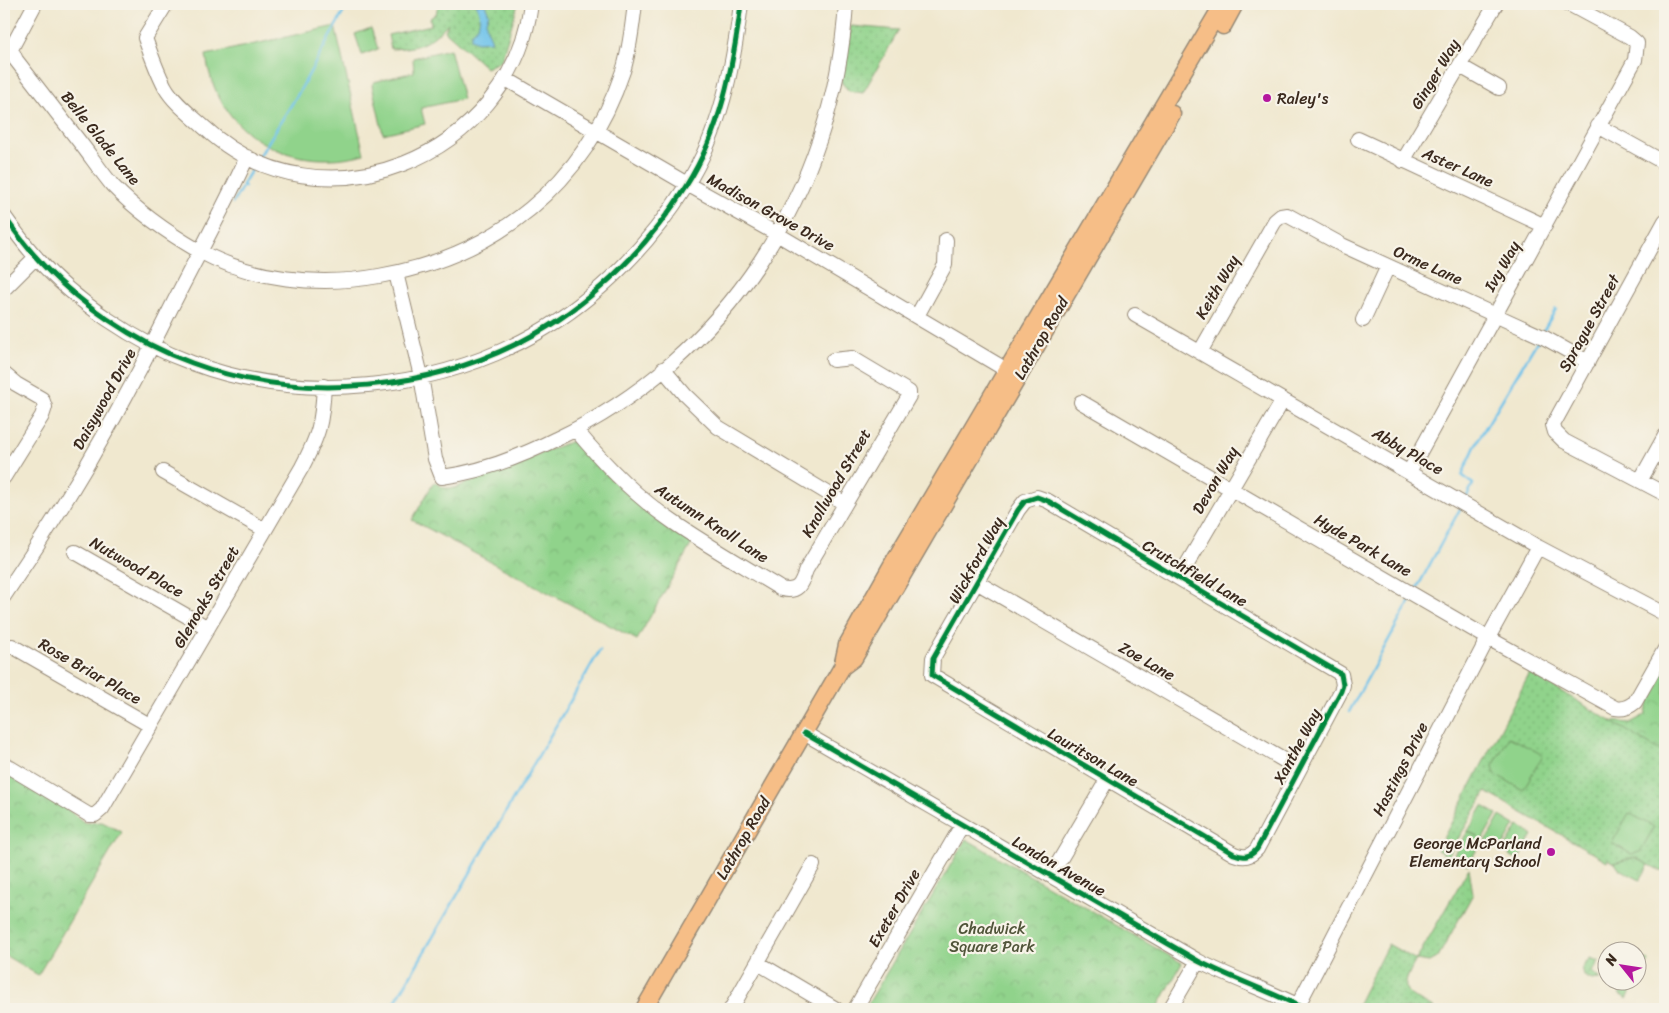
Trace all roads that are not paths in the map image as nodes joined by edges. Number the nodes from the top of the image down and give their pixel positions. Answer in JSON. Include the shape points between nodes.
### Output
{"nodes":[{"id":1,"x":35,"y":4,"type":"edge"},
{"id":2,"x":166,"y":4,"type":"edge"},
{"id":3,"x":531,"y":4,"type":"edge"},
{"id":4,"x":635,"y":4,"type":"edge"},
{"id":5,"x":741,"y":4,"type":"edge"},
{"id":6,"x":846,"y":4,"type":"edge"},
{"id":7,"x":1223,"y":4,"type":"edge"},
{"id":8,"x":1236,"y":4,"type":"edge"},
{"id":9,"x":1496,"y":4,"type":"edge"},
{"id":10,"x":1569,"y":4,"type":"edge"},
{"id":11,"x":1460,"y":66,"type":"junction"},
{"id":12,"x":506,"y":78,"type":"junction"},
{"id":13,"x":1499,"y":88,"type":"dead end"},
{"id":14,"x":1166,"y":114,"type":"junction"},
{"id":15,"x":1598,"y":126,"type":"junction"},
{"id":16,"x":595,"y":131,"type":"junction"},
{"id":17,"x":1358,"y":139,"type":"dead end"},
{"id":18,"x":247,"y":157,"type":"junction"},
{"id":19,"x":1403,"y":161,"type":"junction"},
{"id":20,"x":1665,"y":164,"type":"edge"},
{"id":21,"x":687,"y":184,"type":"junction"},
{"id":22,"x":4,"y":216,"type":"edge"},
{"id":23,"x":1665,"y":221,"type":"edge"},
{"id":24,"x":1545,"y":226,"type":"junction"},
{"id":25,"x":777,"y":234,"type":"junction"},
{"id":26,"x":946,"y":240,"type":"dead end"},
{"id":27,"x":1265,"y":240,"type":"joint"},
{"id":28,"x":201,"y":252,"type":"junction"},
{"id":29,"x":36,"y":257,"type":"junction"},
{"id":30,"x":1388,"y":266,"type":"junction"},
{"id":31,"x":396,"y":273,"type":"junction"},
{"id":32,"x":4,"y":289,"type":"edge"},
{"id":33,"x":1494,"y":314,"type":"junction"},
{"id":34,"x":1134,"y":315,"type":"dead end"},
{"id":35,"x":917,"y":316,"type":"junction"},
{"id":36,"x":1363,"y":320,"type":"dead end"},
{"id":37,"x":154,"y":346,"type":"junction"},
{"id":38,"x":1200,"y":352,"type":"junction"},
{"id":39,"x":833,"y":360,"type":"dead end"},
{"id":40,"x":1588,"y":362,"type":"junction"},
{"id":41,"x":664,"y":370,"type":"junction"},
{"id":42,"x":1012,"y":373,"type":"junction"},
{"id":43,"x":4,"y":374,"type":"edge"},
{"id":44,"x":421,"y":376,"type":"junction"},
{"id":45,"x":324,"y":386,"type":"junction"},
{"id":46,"x":1283,"y":400,"type":"junction"},
{"id":47,"x":1081,"y":402,"type":"dead end"},
{"id":48,"x":576,"y":430,"type":"junction"},
{"id":49,"x":1665,"y":436,"type":"edge"},
{"id":50,"x":163,"y":472,"type":"dead end"},
{"id":51,"x":1409,"y":472,"type":"junction"},
{"id":52,"x":4,"y":477,"type":"edge"},
{"id":53,"x":1640,"y":481,"type":"junction"},
{"id":54,"x":1230,"y":488,"type":"junction"},
{"id":55,"x":1665,"y":494,"type":"edge"},
{"id":56,"x":1030,"y":498,"type":"joint"},
{"id":57,"x":844,"y":503,"type":"junction"},
{"id":58,"x":265,"y":530,"type":"junction"},
{"id":59,"x":1538,"y":546,"type":"junction"},
{"id":60,"x":75,"y":552,"type":"dead end"},
{"id":61,"x":10,"y":575,"type":"edge"},
{"id":62,"x":1179,"y":578,"type":"junction"},
{"id":63,"x":978,"y":583,"type":"junction"},
{"id":64,"x":793,"y":591,"type":"joint"},
{"id":65,"x":4,"y":596,"type":"edge"},
{"id":66,"x":1665,"y":614,"type":"edge"},
{"id":67,"x":208,"y":628,"type":"junction"},
{"id":68,"x":945,"y":637,"type":"joint"},
{"id":69,"x":1488,"y":638,"type":"junction"},
{"id":70,"x":12,"y":646,"type":"dead end"},
{"id":71,"x":1665,"y":649,"type":"edge"},
{"id":72,"x":1343,"y":677,"type":"joint"},
{"id":73,"x":151,"y":726,"type":"junction"},
{"id":74,"x":804,"y":733,"type":"junction"},
{"id":75,"x":4,"y":764,"type":"edge"},
{"id":76,"x":1299,"y":769,"type":"junction"},
{"id":77,"x":1107,"y":780,"type":"junction"},
{"id":78,"x":962,"y":825,"type":"junction"},
{"id":79,"x":1268,"y":827,"type":"joint"},
{"id":80,"x":814,"y":865,"type":"dead end"},
{"id":81,"x":1051,"y":875,"type":"junction"},
{"id":82,"x":1198,"y":961,"type":"junction"},
{"id":83,"x":758,"y":964,"type":"junction"},
{"id":84,"x":1300,"y":1008,"type":"edge"},
{"id":85,"x":644,"y":1009,"type":"edge"},
{"id":86,"x":731,"y":1009,"type":"edge"},
{"id":87,"x":836,"y":1009,"type":"edge"},
{"id":88,"x":855,"y":1009,"type":"edge"},
{"id":89,"x":1170,"y":1009,"type":"edge"}],
"edges":[{"from":1,"to":28,"type":"street","name":"Belle Glade Lane","via":[[10,48],[16,60],[113,186],[171,234]]},
{"from":2,"to":18,"type":"street","via":[[145,38],[166,89],[212,135]]},
{"from":3,"to":12,"type":"street","via":[[524,40]]},
{"from":4,"to":16,"type":"street","name":"Belle Glade Lane","via":[[623,71]]},
{"from":5,"to":21,"type":"street","via":[[735,55],[723,102]]},
{"from":6,"to":25,"type":"street","via":[[837,73],[823,134],[796,201]]},
{"from":7,"to":14,"type":"main road","name":"Lathrop Road"},
{"from":8,"to":14,"type":"main road","name":"Lathrop Road"},
{"from":9,"to":11,"type":"street","name":"Ginger Way"},
{"from":10,"to":15,"type":"street","name":"Ivy Way","via":[[1637,43],[1634,60]]},
{"from":11,"to":13,"type":"street"},
{"from":11,"to":19,"type":"street","name":"Ginger Way"},
{"from":12,"to":16,"type":"street","name":"Madison Grove Drive"},
{"from":12,"to":18,"type":"street","via":[[491,102],[451,139],[435,150],[388,169],[345,177],[302,176],[266,167]]},
{"from":14,"to":42,"type":"main road","name":"Lathrop Road"},
{"from":15,"to":20,"type":"street"},
{"from":15,"to":24,"type":"street","name":"Ivy Way"},
{"from":16,"to":21,"type":"street","name":"Madison Grove Drive"},
{"from":16,"to":31,"type":"street","name":"Belle Glade Lane","via":[[566,174],[515,222],[486,241],[448,259]]},
{"from":17,"to":19,"type":"street","name":"Aster Lane"},
{"from":18,"to":28,"type":"street","name":"Daisywood Drive"},
{"from":19,"to":24,"type":"street","name":"Aster Lane"},
{"from":21,"to":25,"type":"street","name":"Madison Grove Drive"},
{"from":21,"to":44,"type":"street","via":[[655,231],[632,257],[579,305],[538,333],[487,356]]},
{"from":22,"to":29,"type":"street"},
{"from":23,"to":40,"type":"street","name":"Sprague Street"},
{"from":24,"to":33,"type":"street","name":"Ivy Way"},
{"from":25,"to":35,"type":"street","name":"Madison Grove Drive"},
{"from":25,"to":41,"type":"street","via":[[737,296],[700,338]]},
{"from":26,"to":35,"type":"street","via":[[945,265]]},
{"from":27,"to":30,"type":"street","name":"Orme Lane","via":[[1281,216],[1292,215],[1342,245]]},
{"from":27,"to":38,"type":"street","name":"Keith Way"},
{"from":28,"to":31,"type":"street","name":"Belle Glade Lane","via":[[258,273],[290,279],[355,281]]},
{"from":28,"to":37,"type":"street","name":"Daisywood Drive"},
{"from":29,"to":32,"type":"street"},
{"from":29,"to":37,"type":"street","via":[[78,296]]},
{"from":30,"to":33,"type":"street","name":"Orme Lane"},
{"from":30,"to":36,"type":"street"},
{"from":31,"to":44,"type":"street"},
{"from":33,"to":40,"type":"street","name":"Orme Lane"},
{"from":33,"to":51,"type":"street","name":"Ivy Way"},
{"from":34,"to":38,"type":"street","name":"Abby Place"},
{"from":35,"to":42,"type":"street","name":"Madison Grove Drive"},
{"from":37,"to":45,"type":"street","via":[[191,363],[233,376],[277,384]]},
{"from":37,"to":61,"type":"street","name":"Daisywood Drive","via":[[69,495]]},
{"from":38,"to":46,"type":"street","name":"Abby Place"},
{"from":39,"to":57,"type":"street","name":"Knollwood Street","via":[[852,358],[909,392]]},
{"from":40,"to":53,"type":"street","name":"Sprague Street","via":[[1553,424],[1555,432]]},
{"from":41,"to":48,"type":"street"},
{"from":41,"to":57,"type":"street","via":[[718,427]]},
{"from":42,"to":74,"type":"main road","name":"Lathrop Road","via":[[854,658],[842,667]]},
{"from":43,"to":52,"type":"street","via":[[42,399],[45,407]]},
{"from":44,"to":45,"type":"street","via":[[364,386]]},
{"from":44,"to":48,"type":"street","via":[[435,459],[442,477],[464,474],[526,454]]},
{"from":45,"to":58,"type":"street","name":"Glenoaks Street","via":[[317,438]]},
{"from":46,"to":51,"type":"street","name":"Abby Place"},
{"from":46,"to":54,"type":"street","name":"Devon Way"},
{"from":47,"to":54,"type":"street","name":"Hyde Park Lane"},
{"from":48,"to":64,"type":"street","name":"Autumn Knoll Lane","via":[[634,492],[672,522],[781,589]]},
{"from":49,"to":53,"type":"street"},
{"from":50,"to":58,"type":"street"},
{"from":51,"to":59,"type":"street","name":"Abby Place"},
{"from":53,"to":55,"type":"street"},
{"from":54,"to":62,"type":"street","name":"Devon Way"},
{"from":54,"to":69,"type":"street","name":"Hyde Park Lane"},
{"from":56,"to":62,"type":"street","name":"Crutchfield Lane","via":[[1048,501]]},
{"from":56,"to":63,"type":"street","name":"Wickford Way","via":[[1018,510]]},
{"from":57,"to":64,"type":"street","name":"Knollwood Street","via":[[799,588]]},
{"from":58,"to":67,"type":"street","name":"Glenoaks Street"},
{"from":59,"to":66,"type":"street","name":"Abby Place"},
{"from":59,"to":69,"type":"street","name":"Hastings Drive"},
{"from":60,"to":67,"type":"street","name":"Nutwood Place"},
{"from":61,"to":65,"type":"street","name":"Daisywood Drive"},
{"from":62,"to":72,"type":"street","name":"Crutchfield Lane","via":[[1332,667]]},
{"from":63,"to":68,"type":"street","name":"Wickford Way"},
{"from":63,"to":76,"type":"street","name":"Zoe Lane"},
{"from":67,"to":73,"type":"street","name":"Glenoaks Street"},
{"from":68,"to":77,"type":"street","name":"Lauritson Lane","via":[[933,658],[932,675]]},
{"from":69,"to":71,"type":"street","name":"Hyde Park Lane","via":[[1620,709],[1630,706],[1646,686]]},
{"from":69,"to":84,"type":"street","name":"Hastings Drive"},
{"from":70,"to":73,"type":"street","name":"Rose Briar Place"},
{"from":72,"to":76,"type":"street","name":"Xanthe Way","via":[[1341,691]]},
{"from":73,"to":75,"type":"street","name":"Glenoaks Street","via":[[102,809],[95,815],[82,812]]},
{"from":74,"to":78,"type":"street","name":"London Avenue"},
{"from":74,"to":85,"type":"main road","name":"Lathrop Road"},
{"from":76,"to":79,"type":"street","name":"Xanthe Way"},
{"from":77,"to":79,"type":"street","name":"Lauritson Lane","via":[[1241,857],[1251,855],[1257,849]]},
{"from":77,"to":81,"type":"street"},
{"from":78,"to":81,"type":"street","name":"London Avenue"},
{"from":78,"to":88,"type":"street","name":"Exeter Drive"},
{"from":80,"to":83,"type":"street"},
{"from":81,"to":82,"type":"street","name":"London Avenue"},
{"from":82,"to":84,"type":"street","name":"London Avenue","via":[[1231,978],[1281,996]]},
{"from":82,"to":89,"type":"street"},
{"from":83,"to":86,"type":"street"},
{"from":83,"to":87,"type":"street"}]}
